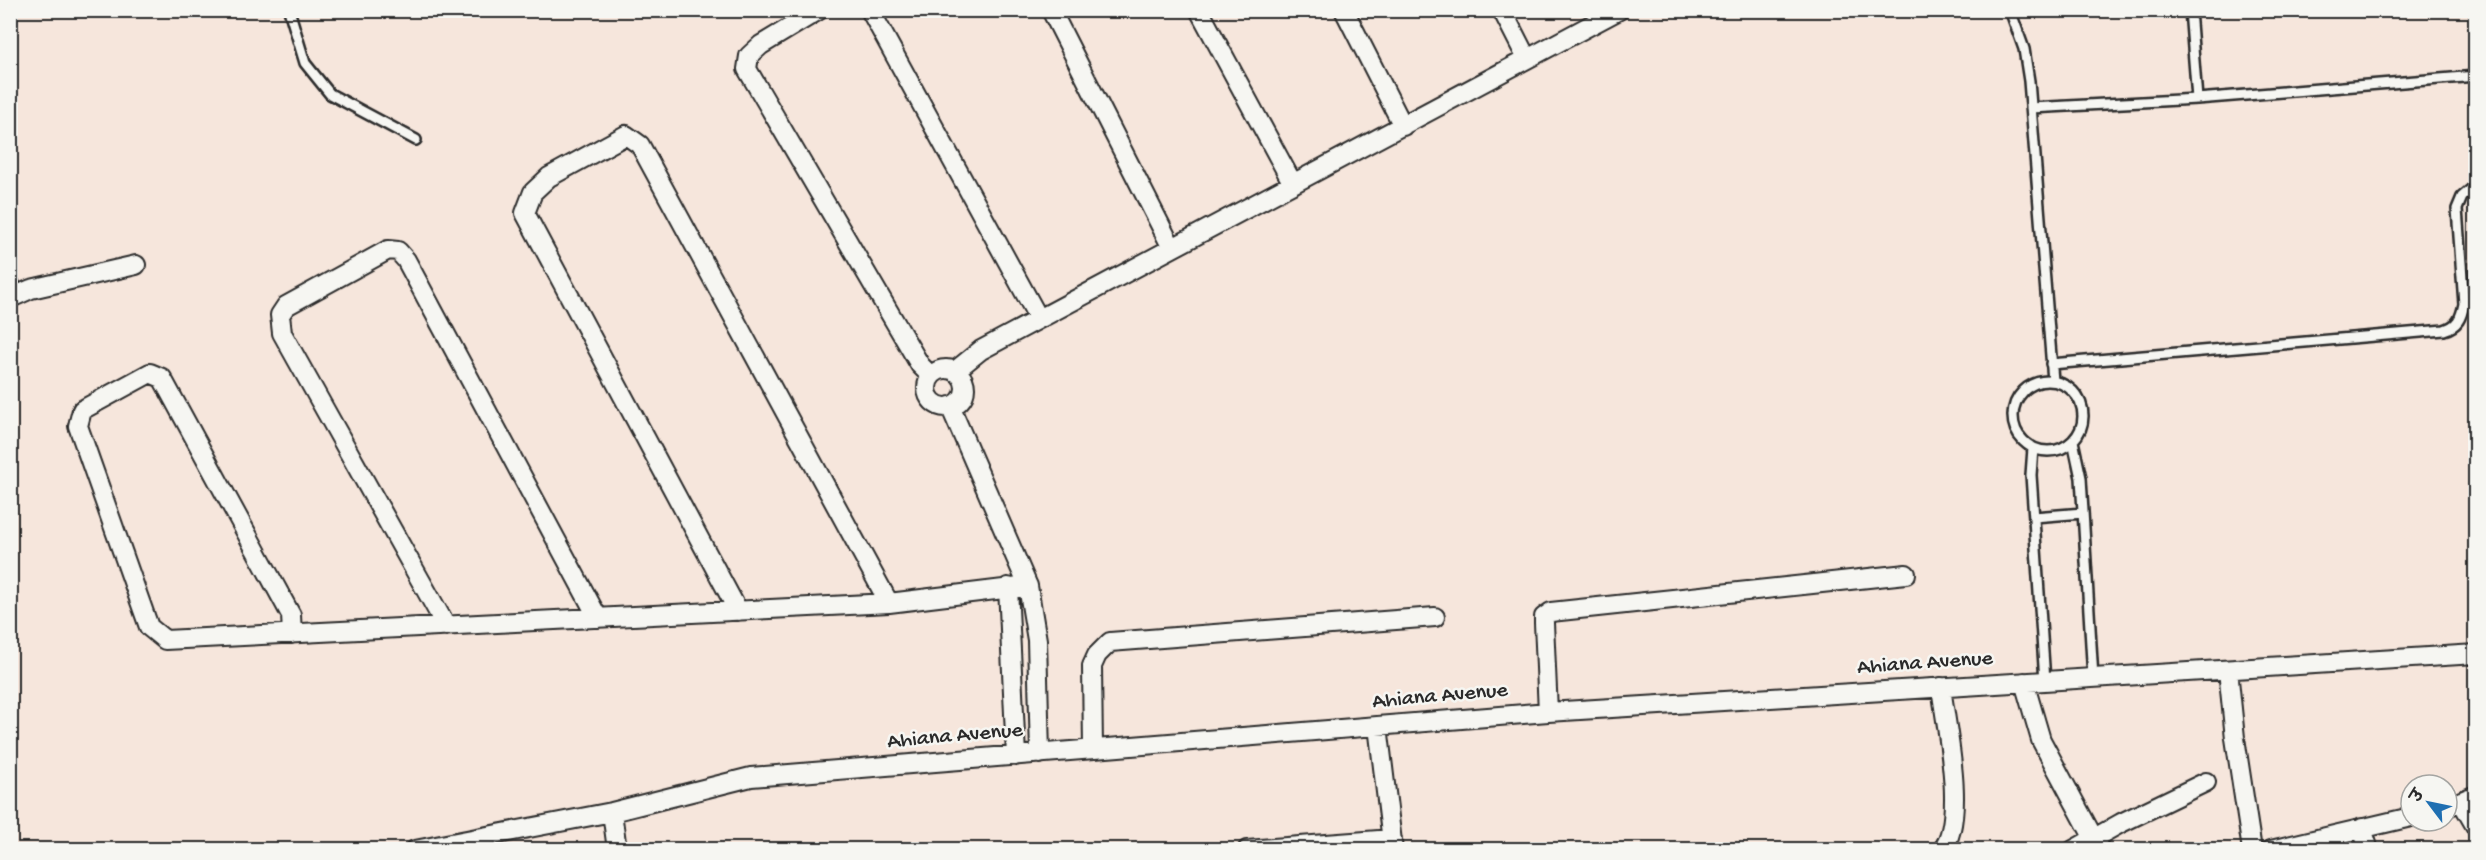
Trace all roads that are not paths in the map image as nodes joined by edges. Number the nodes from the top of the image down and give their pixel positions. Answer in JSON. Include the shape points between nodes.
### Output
{"nodes":[{"id":1,"x":289,"y":10,"type":"edge"},
{"id":2,"x":819,"y":10,"type":"edge"},
{"id":3,"x":870,"y":10,"type":"edge"},
{"id":4,"x":1051,"y":10,"type":"edge"},
{"id":5,"x":1199,"y":10,"type":"edge"},
{"id":6,"x":1344,"y":10,"type":"edge"},
{"id":7,"x":1502,"y":10,"type":"edge"},
{"id":8,"x":1618,"y":10,"type":"edge"},
{"id":9,"x":2010,"y":10,"type":"edge"},
{"id":10,"x":2190,"y":10,"type":"edge"},
{"id":11,"x":1527,"y":59,"type":"junction"},
{"id":12,"x":2475,"y":76,"type":"edge"},
{"id":13,"x":2198,"y":99,"type":"junction"},
{"id":14,"x":2031,"y":108,"type":"junction"},
{"id":15,"x":1402,"y":126,"type":"junction"},
{"id":16,"x":416,"y":140,"type":"dead end"},
{"id":17,"x":1293,"y":184,"type":"junction"},
{"id":18,"x":2475,"y":185,"type":"edge"},
{"id":19,"x":1172,"y":248,"type":"junction"},
{"id":20,"x":136,"y":265,"type":"dead end"},
{"id":21,"x":12,"y":293,"type":"edge"},
{"id":22,"x":1039,"y":319,"type":"junction"},
{"id":23,"x":2051,"y":364,"type":"junction"},
{"id":24,"x":955,"y":371,"type":"junction"},
{"id":25,"x":931,"y":376,"type":"junction"},
{"id":26,"x":2053,"y":381,"type":"junction"},
{"id":27,"x":950,"y":406,"type":"junction"},
{"id":28,"x":2073,"y":441,"type":"junction"},
{"id":29,"x":2033,"y":448,"type":"junction"},
{"id":30,"x":2083,"y":513,"type":"junction"},
{"id":31,"x":2034,"y":517,"type":"junction"},
{"id":32,"x":1906,"y":574,"type":"dead end"},
{"id":33,"x":1028,"y":586,"type":"junction"},
{"id":34,"x":1008,"y":587,"type":"junction"},
{"id":35,"x":889,"y":603,"type":"junction"},
{"id":36,"x":738,"y":611,"type":"junction"},
{"id":37,"x":1435,"y":617,"type":"dead end"},
{"id":38,"x":598,"y":618,"type":"junction"},
{"id":39,"x":446,"y":626,"type":"junction"},
{"id":40,"x":292,"y":634,"type":"junction"},
{"id":41,"x":2475,"y":654,"type":"edge"},
{"id":42,"x":2228,"y":670,"type":"junction"},
{"id":43,"x":2093,"y":678,"type":"junction"},
{"id":44,"x":2045,"y":681,"type":"junction"},
{"id":45,"x":2024,"y":682,"type":"junction"},
{"id":46,"x":1941,"y":687,"type":"junction"},
{"id":47,"x":1548,"y":712,"type":"junction"},
{"id":48,"x":1378,"y":726,"type":"junction"},
{"id":49,"x":1093,"y":749,"type":"junction"},
{"id":50,"x":1040,"y":754,"type":"junction"},
{"id":51,"x":1016,"y":756,"type":"junction"},
{"id":52,"x":2206,"y":782,"type":"dead end"},
{"id":53,"x":2461,"y":801,"type":"edge"},
{"id":54,"x":612,"y":812,"type":"junction"},
{"id":55,"x":2399,"y":820,"type":"edge"},
{"id":56,"x":2475,"y":826,"type":"edge"},
{"id":57,"x":2362,"y":828,"type":"junction"},
{"id":58,"x":1393,"y":844,"type":"edge"},
{"id":59,"x":2097,"y":844,"type":"edge"},
{"id":60,"x":416,"y":849,"type":"edge"},
{"id":61,"x":617,"y":849,"type":"edge"},
{"id":62,"x":1248,"y":849,"type":"edge"},
{"id":63,"x":1942,"y":849,"type":"edge"},
{"id":64,"x":2073,"y":849,"type":"edge"},
{"id":65,"x":2252,"y":849,"type":"edge"},
{"id":66,"x":2271,"y":849,"type":"edge"},
{"id":67,"x":2369,"y":849,"type":"edge"}],
"edges":[{"from":1,"to":16,"type":"lane","via":[[306,63],[330,94]]},
{"from":2,"to":25,"type":"street","via":[[760,45],[749,56],[747,69],[920,365]]},
{"from":3,"to":22,"type":"street"},
{"from":4,"to":19,"type":"street"},
{"from":5,"to":17,"type":"street"},
{"from":6,"to":15,"type":"street"},
{"from":7,"to":11,"type":"street"},
{"from":8,"to":11,"type":"street"},
{"from":9,"to":14,"type":"lane","via":[[2024,49]]},
{"from":10,"to":13,"type":"lane"},
{"from":11,"to":15,"type":"street"},
{"from":12,"to":13,"type":"lane"},
{"from":13,"to":14,"type":"lane"},
{"from":14,"to":23,"type":"lane"},
{"from":15,"to":17,"type":"street"},
{"from":17,"to":19,"type":"street"},
{"from":18,"to":23,"type":"lane","via":[[2462,197],[2457,209],[2464,304],[2454,327]]},
{"from":19,"to":22,"type":"street"},
{"from":20,"to":21,"type":"street"},
{"from":22,"to":24,"type":"street","via":[[981,350]]},
{"from":23,"to":26,"type":"lane"},
{"from":24,"to":25,"type":"street","via":[[942,369]]},
{"from":24,"to":27,"type":"street","via":[[965,387],[961,400]]},
{"from":25,"to":27,"type":"street","via":[[927,391],[930,398]]},
{"from":26,"to":28,"type":"lane","via":[[2068,386],[2081,405],[2082,428]]},
{"from":26,"to":29,"type":"lane","via":[[2026,388],[2017,399],[2015,428]]},
{"from":27,"to":33,"type":"street"},
{"from":28,"to":29,"type":"lane","via":[[2047,452]]},
{"from":28,"to":30,"type":"lane"},
{"from":29,"to":31,"type":"lane"},
{"from":30,"to":31,"type":"lane"},
{"from":30,"to":43,"type":"lane"},
{"from":31,"to":44,"type":"lane"},
{"from":32,"to":47,"type":"street","via":[[1551,612],[1544,617]]},
{"from":33,"to":34,"type":"street"},
{"from":33,"to":50,"type":"street","via":[[1037,640]]},
{"from":34,"to":35,"type":"street"},
{"from":34,"to":51,"type":"street"},
{"from":35,"to":36,"type":"street"},
{"from":35,"to":36,"type":"street","via":[[640,145],[626,135],[549,177],[533,192],[525,213]]},
{"from":36,"to":38,"type":"street"},
{"from":37,"to":49,"type":"street","via":[[1110,642],[1092,666]]},
{"from":38,"to":39,"type":"street"},
{"from":38,"to":39,"type":"street","via":[[406,260],[398,251],[387,250],[286,306],[280,315],[282,333]]},
{"from":39,"to":40,"type":"street"},
{"from":40,"to":40,"type":"street","via":[[291,615],[162,378],[150,373],[82,410],[78,426],[152,632],[165,640]]},
{"from":41,"to":42,"type":"street","name":"Ahiana Avenue"},
{"from":42,"to":43,"type":"street","name":"Ahiana Avenue"},
{"from":42,"to":65,"type":"street"},
{"from":43,"to":44,"type":"street","name":"Ahiana Avenue"},
{"from":44,"to":45,"type":"street","name":"Ahiana Avenue"},
{"from":45,"to":46,"type":"street","name":"Ahiana Avenue"},
{"from":45,"to":59,"type":"street","via":[[2041,740]]},
{"from":46,"to":47,"type":"street","name":"Ahiana Avenue"},
{"from":46,"to":63,"type":"street","via":[[1954,802],[1952,831]]},
{"from":47,"to":48,"type":"street","name":"Ahiana Avenue"},
{"from":48,"to":49,"type":"street","name":"Ahiana Avenue"},
{"from":48,"to":58,"type":"street"},
{"from":49,"to":50,"type":"street","name":"Ahiana Avenue"},
{"from":50,"to":51,"type":"street","name":"Ahiana Avenue"},
{"from":51,"to":54,"type":"street","name":"Ahiana Avenue","via":[[751,777]]},
{"from":52,"to":59,"type":"street"},
{"from":53,"to":56,"type":"street"},
{"from":54,"to":60,"type":"street","name":"Ahiana Avenue"},
{"from":54,"to":61,"type":"street"},
{"from":55,"to":57,"type":"street"},
{"from":57,"to":66,"type":"street"},
{"from":57,"to":67,"type":"street"},
{"from":58,"to":62,"type":"street"},
{"from":59,"to":64,"type":"street"}]}
